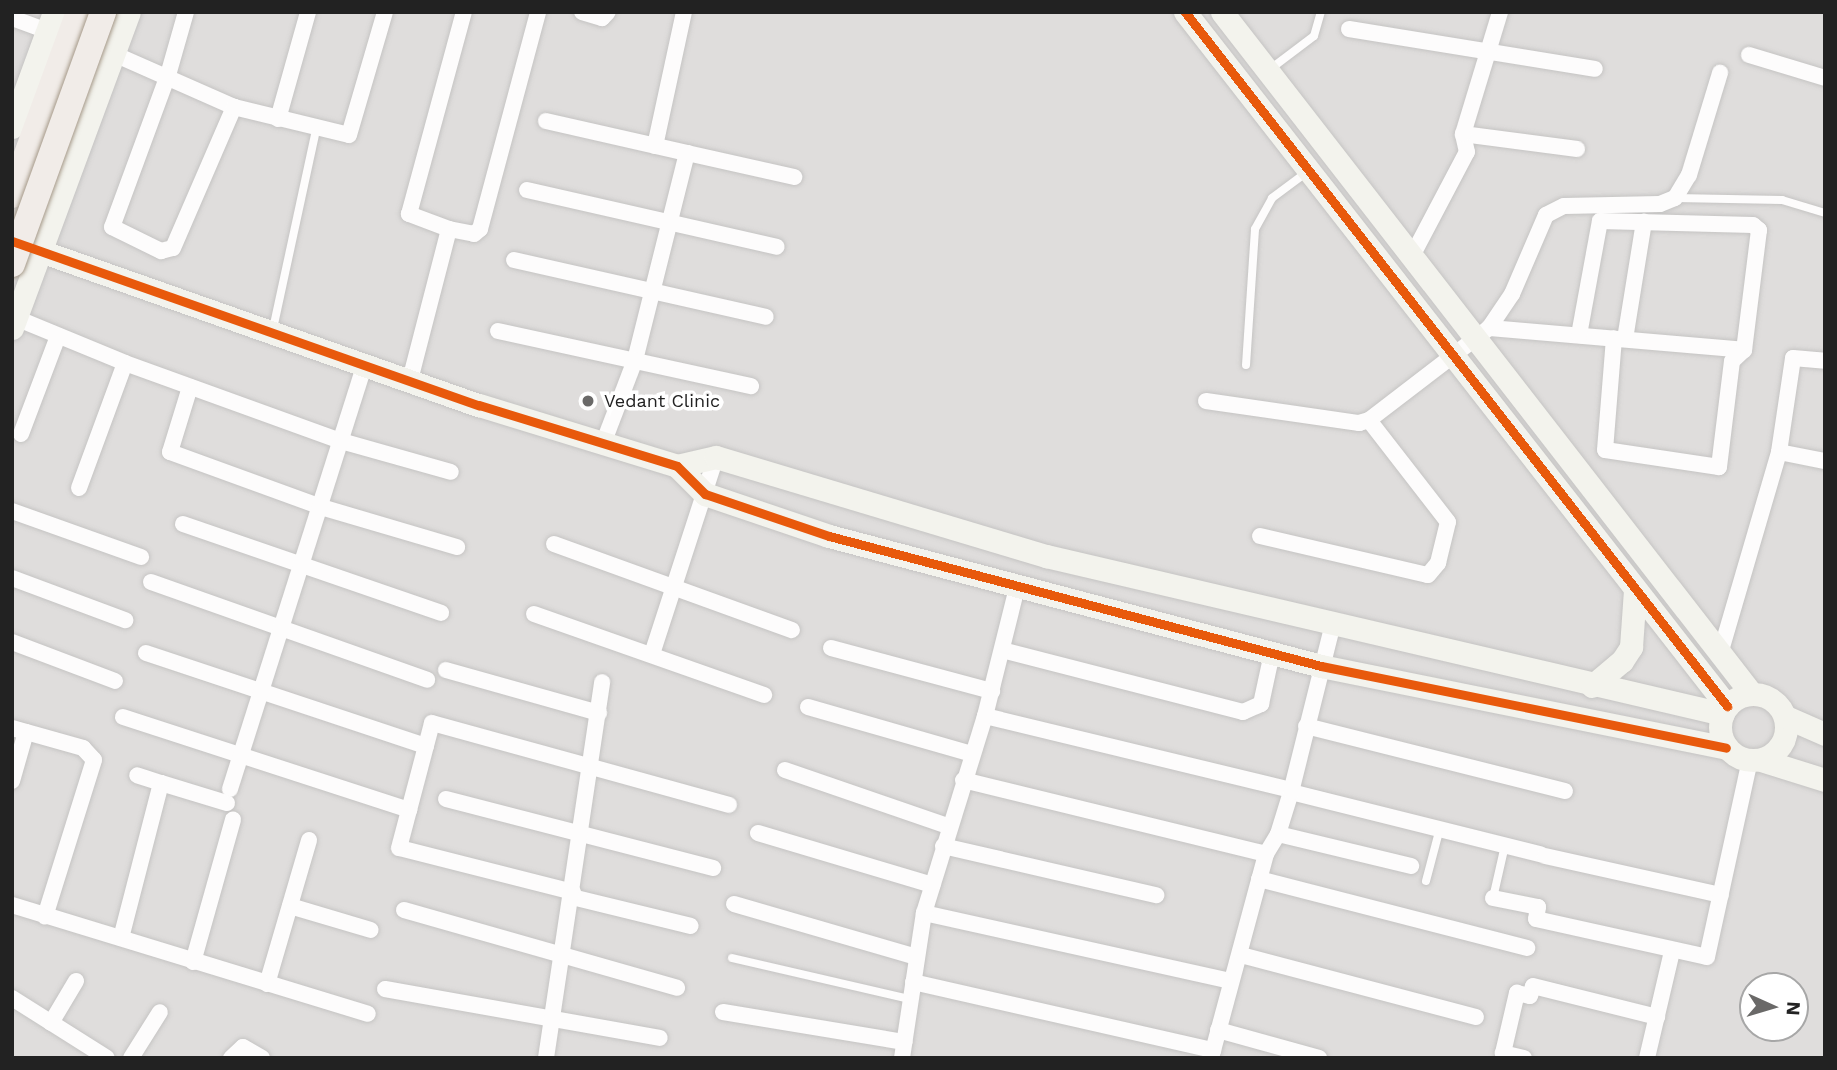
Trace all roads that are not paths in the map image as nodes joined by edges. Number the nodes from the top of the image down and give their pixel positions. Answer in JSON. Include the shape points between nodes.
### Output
{"nodes":[{"id":1,"x":79,"y":12,"type":"edge"},
{"id":2,"x":103,"y":12,"type":"edge"},
{"id":3,"x":129,"y":12,"type":"edge"},
{"id":4,"x":186,"y":12,"type":"edge"},
{"id":5,"x":308,"y":12,"type":"edge"},
{"id":6,"x":385,"y":12,"type":"edge"},
{"id":7,"x":464,"y":12,"type":"edge"},
{"id":8,"x":538,"y":12,"type":"edge"},
{"id":9,"x":582,"y":12,"type":"edge"},
{"id":10,"x":608,"y":12,"type":"edge"},
{"id":11,"x":684,"y":12,"type":"edge"},
{"id":12,"x":1185,"y":12,"type":"edge"},
{"id":13,"x":1222,"y":12,"type":"edge"},
{"id":14,"x":1321,"y":12,"type":"edge"},
{"id":15,"x":1500,"y":12,"type":"edge"},
{"id":16,"x":12,"y":18,"type":"edge"},
{"id":17,"x":50,"y":22,"type":"edge"},
{"id":18,"x":1349,"y":29,"type":"dead end"},
{"id":19,"x":1487,"y":53,"type":"junction"},
{"id":20,"x":114,"y":54,"type":"junction"},
{"id":21,"x":1749,"y":55,"type":"dead end"},
{"id":22,"x":1595,"y":69,"type":"dead end"},
{"id":23,"x":1266,"y":72,"type":"junction"},
{"id":24,"x":1720,"y":73,"type":"dead end"},
{"id":25,"x":168,"y":75,"type":"junction"},
{"id":26,"x":1825,"y":78,"type":"edge"},
{"id":27,"x":19,"y":91,"type":"edge"},
{"id":28,"x":1245,"y":91,"type":"junction"},
{"id":29,"x":234,"y":107,"type":"junction"},
{"id":30,"x":278,"y":119,"type":"junction"},
{"id":31,"x":546,"y":121,"type":"dead end"},
{"id":32,"x":12,"y":127,"type":"edge"},
{"id":33,"x":316,"y":130,"type":"junction"},
{"id":34,"x":1463,"y":134,"type":"junction"},
{"id":35,"x":655,"y":146,"type":"junction"},
{"id":36,"x":1577,"y":149,"type":"dead end"},
{"id":37,"x":687,"y":153,"type":"junction"},
{"id":38,"x":1310,"y":171,"type":"junction"},
{"id":39,"x":794,"y":177,"type":"dead end"},
{"id":40,"x":527,"y":190,"type":"dead end"},
{"id":41,"x":12,"y":195,"type":"edge"},
{"id":42,"x":1675,"y":198,"type":"junction"},
{"id":43,"x":1825,"y":213,"type":"edge"},
{"id":44,"x":669,"y":221,"type":"junction"},
{"id":45,"x":1644,"y":222,"type":"junction"},
{"id":46,"x":449,"y":229,"type":"junction"},
{"id":47,"x":12,"y":241,"type":"edge"},
{"id":48,"x":777,"y":247,"type":"dead end"},
{"id":49,"x":41,"y":252,"type":"junction"},
{"id":50,"x":1411,"y":258,"type":"junction"},
{"id":51,"x":514,"y":260,"type":"dead end"},
{"id":52,"x":12,"y":264,"type":"edge"},
{"id":53,"x":653,"y":289,"type":"junction"},
{"id":54,"x":766,"y":317,"type":"dead end"},
{"id":55,"x":14,"y":323,"type":"edge"},
{"id":56,"x":272,"y":331,"type":"junction"},
{"id":57,"x":498,"y":331,"type":"dead end"},
{"id":58,"x":1482,"y":333,"type":"junction"},
{"id":59,"x":1579,"y":335,"type":"junction"},
{"id":60,"x":58,"y":336,"type":"junction"},
{"id":61,"x":1619,"y":339,"type":"junction"},
{"id":62,"x":1744,"y":350,"type":"junction"},
{"id":63,"x":1453,"y":355,"type":"junction"},
{"id":64,"x":635,"y":359,"type":"junction"},
{"id":65,"x":1825,"y":361,"type":"edge"},
{"id":66,"x":125,"y":363,"type":"junction"},
{"id":67,"x":365,"y":363,"type":"junction"},
{"id":68,"x":1246,"y":365,"type":"dead end"},
{"id":69,"x":410,"y":380,"type":"junction"},
{"id":70,"x":751,"y":386,"type":"dead end"},
{"id":71,"x":190,"y":387,"type":"junction"},
{"id":72,"x":1206,"y":401,"type":"dead end"},
{"id":73,"x":1369,"y":420,"type":"junction"},
{"id":74,"x":21,"y":434,"type":"dead end"},
{"id":75,"x":341,"y":441,"type":"junction"},
{"id":76,"x":604,"y":441,"type":"junction"},
{"id":77,"x":1779,"y":452,"type":"junction"},
{"id":78,"x":716,"y":457,"type":"junction"},
{"id":79,"x":1825,"y":461,"type":"edge"},
{"id":80,"x":677,"y":466,"type":"junction"},
{"id":81,"x":452,"y":472,"type":"dead end"},
{"id":82,"x":79,"y":488,"type":"dead end"},
{"id":83,"x":705,"y":494,"type":"junction"},
{"id":84,"x":321,"y":507,"type":"junction"},
{"id":85,"x":12,"y":511,"type":"edge"},
{"id":86,"x":183,"y":524,"type":"dead end"},
{"id":87,"x":1260,"y":536,"type":"dead end"},
{"id":88,"x":554,"y":544,"type":"dead end"},
{"id":89,"x":457,"y":547,"type":"dead end"},
{"id":90,"x":1046,"y":556,"type":"junction"},
{"id":91,"x":141,"y":557,"type":"dead end"},
{"id":92,"x":302,"y":564,"type":"junction"},
{"id":93,"x":12,"y":578,"type":"edge"},
{"id":94,"x":151,"y":582,"type":"dead end"},
{"id":95,"x":676,"y":587,"type":"junction"},
{"id":96,"x":1634,"y":590,"type":"junction"},
{"id":97,"x":1026,"y":591,"type":"junction"},
{"id":98,"x":441,"y":614,"type":"dead end"},
{"id":99,"x":534,"y":614,"type":"dead end"},
{"id":100,"x":125,"y":620,"type":"dead end"},
{"id":101,"x":1333,"y":624,"type":"junction"},
{"id":102,"x":282,"y":627,"type":"junction"},
{"id":103,"x":792,"y":630,"type":"dead end"},
{"id":104,"x":12,"y":642,"type":"edge"},
{"id":105,"x":831,"y":648,"type":"dead end"},
{"id":106,"x":1002,"y":650,"type":"junction"},
{"id":107,"x":146,"y":653,"type":"dead end"},
{"id":108,"x":1272,"y":653,"type":"junction"},
{"id":109,"x":652,"y":654,"type":"junction"},
{"id":110,"x":1720,"y":654,"type":"junction"},
{"id":111,"x":1321,"y":666,"type":"junction"},
{"id":112,"x":446,"y":670,"type":"dead end"},
{"id":113,"x":427,"y":680,"type":"dead end"},
{"id":114,"x":115,"y":681,"type":"dead end"},
{"id":115,"x":602,"y":682,"type":"dead end"},
{"id":116,"x":1592,"y":686,"type":"junction"},
{"id":117,"x":261,"y":690,"type":"junction"},
{"id":118,"x":992,"y":691,"type":"junction"},
{"id":119,"x":1751,"y":693,"type":"junction"},
{"id":120,"x":764,"y":695,"type":"dead end"},
{"id":121,"x":808,"y":707,"type":"dead end"},
{"id":122,"x":1725,"y":710,"type":"junction"},
{"id":123,"x":598,"y":713,"type":"junction"},
{"id":124,"x":985,"y":716,"type":"junction"},
{"id":125,"x":123,"y":717,"type":"dead end"},
{"id":126,"x":1786,"y":717,"type":"junction"},
{"id":127,"x":1306,"y":726,"type":"junction"},
{"id":128,"x":19,"y":730,"type":"edge"},
{"id":129,"x":1825,"y":734,"type":"edge"},
{"id":130,"x":426,"y":746,"type":"junction"},
{"id":131,"x":1726,"y":748,"type":"junction"},
{"id":132,"x":972,"y":754,"type":"junction"},
{"id":133,"x":240,"y":756,"type":"junction"},
{"id":134,"x":1755,"y":760,"type":"junction"},
{"id":135,"x":591,"y":769,"type":"junction"},
{"id":136,"x":785,"y":770,"type":"dead end"},
{"id":137,"x":137,"y":775,"type":"dead end"},
{"id":138,"x":963,"y":780,"type":"junction"},
{"id":139,"x":1825,"y":780,"type":"edge"},
{"id":140,"x":12,"y":781,"type":"edge"},
{"id":141,"x":161,"y":783,"type":"junction"},
{"id":142,"x":1292,"y":791,"type":"junction"},
{"id":143,"x":1565,"y":791,"type":"dead end"},
{"id":144,"x":446,"y":799,"type":"dead end"},
{"id":145,"x":729,"y":805,"type":"dead end"},
{"id":146,"x":409,"y":810,"type":"junction"},
{"id":147,"x":233,"y":820,"type":"dead end"},
{"id":148,"x":948,"y":826,"type":"junction"},
{"id":149,"x":1440,"y":828,"type":"junction"},
{"id":150,"x":583,"y":832,"type":"junction"},
{"id":151,"x":758,"y":833,"type":"dead end"},
{"id":152,"x":1278,"y":834,"type":"junction"},
{"id":153,"x":309,"y":840,"type":"dead end"},
{"id":154,"x":1505,"y":845,"type":"junction"},
{"id":155,"x":943,"y":846,"type":"junction"},
{"id":156,"x":1266,"y":854,"type":"junction"},
{"id":157,"x":1411,"y":866,"type":"dead end"},
{"id":158,"x":713,"y":868,"type":"dead end"},
{"id":159,"x":1259,"y":879,"type":"junction"},
{"id":160,"x":1426,"y":881,"type":"dead end"},
{"id":161,"x":932,"y":886,"type":"junction"},
{"id":162,"x":573,"y":895,"type":"junction"},
{"id":163,"x":1156,"y":895,"type":"dead end"},
{"id":164,"x":1721,"y":895,"type":"junction"},
{"id":165,"x":1493,"y":898,"type":"joint"},
{"id":166,"x":734,"y":904,"type":"dead end"},
{"id":167,"x":12,"y":905,"type":"edge"},
{"id":168,"x":290,"y":906,"type":"junction"},
{"id":169,"x":404,"y":910,"type":"dead end"},
{"id":170,"x":925,"y":913,"type":"junction"},
{"id":171,"x":46,"y":916,"type":"junction"},
{"id":172,"x":691,"y":926,"type":"dead end"},
{"id":173,"x":372,"y":930,"type":"dead end"},
{"id":174,"x":121,"y":938,"type":"junction"},
{"id":175,"x":1527,"y":948,"type":"dead end"},
{"id":176,"x":1672,"y":951,"type":"junction"},
{"id":177,"x":1241,"y":955,"type":"junction"},
{"id":178,"x":916,"y":957,"type":"junction"},
{"id":179,"x":562,"y":958,"type":"junction"},
{"id":180,"x":732,"y":958,"type":"dead end"},
{"id":181,"x":193,"y":962,"type":"junction"},
{"id":182,"x":76,"y":981,"type":"dead end"},
{"id":183,"x":1231,"y":981,"type":"junction"},
{"id":184,"x":913,"y":982,"type":"junction"},
{"id":185,"x":267,"y":984,"type":"junction"},
{"id":186,"x":677,"y":988,"type":"dead end"},
{"id":187,"x":385,"y":989,"type":"dead end"},
{"id":188,"x":12,"y":998,"type":"edge"},
{"id":189,"x":910,"y":999,"type":"junction"},
{"id":190,"x":160,"y":1012,"type":"dead end"},
{"id":191,"x":723,"y":1012,"type":"dead end"},
{"id":192,"x":368,"y":1014,"type":"dead end"},
{"id":193,"x":1476,"y":1017,"type":"dead end"},
{"id":194,"x":1657,"y":1017,"type":"junction"},
{"id":195,"x":553,"y":1020,"type":"junction"},
{"id":196,"x":51,"y":1023,"type":"junction"},
{"id":197,"x":1218,"y":1030,"type":"junction"},
{"id":198,"x":660,"y":1038,"type":"dead end"},
{"id":199,"x":903,"y":1050,"type":"edge"},
{"id":200,"x":1212,"y":1054,"type":"edge"},
{"id":201,"x":107,"y":1058,"type":"edge"},
{"id":202,"x":131,"y":1058,"type":"edge"},
{"id":203,"x":231,"y":1058,"type":"edge"},
{"id":204,"x":262,"y":1058,"type":"edge"},
{"id":205,"x":547,"y":1058,"type":"edge"},
{"id":206,"x":1319,"y":1058,"type":"edge"},
{"id":207,"x":1524,"y":1058,"type":"edge"},
{"id":208,"x":1647,"y":1058,"type":"edge"}],
"edges":[{"from":1,"to":41,"type":"main road"},
{"from":2,"to":52,"type":"main road","bridge":true},
{"from":3,"to":20,"type":"street"},
{"from":4,"to":25,"type":"street"},
{"from":5,"to":30,"type":"street"},
{"from":6,"to":33,"type":"street","via":[[353,132],[345,136]]},
{"from":7,"to":46,"type":"street","via":[[409,211],[411,218]]},
{"from":8,"to":46,"type":"street","via":[[481,229],[474,234]]},
{"from":9,"to":10,"type":"street","via":[[600,18]]},
{"from":11,"to":35,"type":"street"},
{"from":12,"to":28,"type":"street"},
{"from":13,"to":23,"type":"street"},
{"from":14,"to":23,"type":"lane","via":[[1314,36]]},
{"from":15,"to":19,"type":"street"},
{"from":16,"to":17,"type":"street"},
{"from":17,"to":27,"type":"street"},
{"from":18,"to":19,"type":"street"},
{"from":19,"to":22,"type":"street"},
{"from":19,"to":34,"type":"street"},
{"from":20,"to":25,"type":"street"},
{"from":20,"to":49,"type":"street"},
{"from":21,"to":26,"type":"street"},
{"from":23,"to":28,"type":"street"},
{"from":23,"to":50,"type":"street"},
{"from":24,"to":42,"type":"street","via":[[1689,174]]},
{"from":25,"to":29,"type":"street"},
{"from":25,"to":29,"type":"street","via":[[113,221],[117,231],[161,251],[173,248]]},
{"from":27,"to":32,"type":"street"},
{"from":28,"to":38,"type":"street"},
{"from":29,"to":30,"type":"street"},
{"from":30,"to":33,"type":"street"},
{"from":31,"to":35,"type":"street"},
{"from":33,"to":56,"type":"lane"},
{"from":34,"to":36,"type":"street"},
{"from":34,"to":50,"type":"street","via":[[1467,152]]},
{"from":35,"to":37,"type":"street"},
{"from":37,"to":39,"type":"street"},
{"from":37,"to":44,"type":"street"},
{"from":38,"to":63,"type":"street"},
{"from":38,"to":68,"type":"lane","via":[[1272,198],[1255,229]]},
{"from":40,"to":44,"type":"street"},
{"from":42,"to":43,"type":"lane","via":[[1782,200]]},
{"from":42,"to":58,"type":"street","via":[[1660,204],[1564,206],[1546,215],[1512,294]]},
{"from":44,"to":48,"type":"street"},
{"from":44,"to":53,"type":"street"},
{"from":45,"to":59,"type":"street","via":[[1596,224]]},
{"from":45,"to":61,"type":"street"},
{"from":45,"to":62,"type":"street","via":[[1753,225],[1759,230]]},
{"from":46,"to":69,"type":"street"},
{"from":47,"to":49,"type":"street"},
{"from":49,"to":55,"type":"street"},
{"from":49,"to":56,"type":"street"},
{"from":50,"to":58,"type":"street"},
{"from":51,"to":53,"type":"street"},
{"from":53,"to":54,"type":"street"},
{"from":53,"to":64,"type":"street"},
{"from":55,"to":60,"type":"street"},
{"from":56,"to":67,"type":"street"},
{"from":57,"to":64,"type":"street"},
{"from":58,"to":59,"type":"street"},
{"from":58,"to":63,"type":"street"},
{"from":58,"to":110,"type":"street"},
{"from":59,"to":61,"type":"street"},
{"from":60,"to":66,"type":"street"},
{"from":60,"to":74,"type":"street"},
{"from":61,"to":62,"type":"street"},
{"from":61,"to":62,"type":"street","via":[[1602,445],[1605,450],[1720,467],[1732,361]]},
{"from":63,"to":73,"type":"street"},
{"from":63,"to":96,"type":"street"},
{"from":64,"to":70,"type":"street"},
{"from":64,"to":76,"type":"street"},
{"from":65,"to":77,"type":"street","via":[[1793,358]]},
{"from":66,"to":71,"type":"street"},
{"from":66,"to":82,"type":"street"},
{"from":67,"to":69,"type":"street"},
{"from":67,"to":75,"type":"street"},
{"from":69,"to":76,"type":"street"},
{"from":71,"to":75,"type":"street"},
{"from":71,"to":84,"type":"street","via":[[170,452]]},
{"from":72,"to":73,"type":"street","via":[[1359,423]]},
{"from":73,"to":87,"type":"street","via":[[1448,522],[1438,563],[1428,575]]},
{"from":75,"to":81,"type":"street"},
{"from":75,"to":84,"type":"street"},
{"from":76,"to":80,"type":"street"},
{"from":77,"to":79,"type":"street"},
{"from":77,"to":110,"type":"street"},
{"from":78,"to":80,"type":"street"},
{"from":78,"to":83,"type":"street"},
{"from":78,"to":90,"type":"street"},
{"from":80,"to":83,"type":"street"},
{"from":83,"to":95,"type":"street"},
{"from":83,"to":97,"type":"street","via":[[828,536]]},
{"from":84,"to":89,"type":"street"},
{"from":84,"to":92,"type":"street"},
{"from":85,"to":91,"type":"street"},
{"from":86,"to":92,"type":"street"},
{"from":88,"to":95,"type":"street"},
{"from":90,"to":97,"type":"street"},
{"from":90,"to":101,"type":"street"},
{"from":92,"to":98,"type":"street"},
{"from":92,"to":102,"type":"street"},
{"from":93,"to":100,"type":"street"},
{"from":94,"to":102,"type":"street"},
{"from":95,"to":103,"type":"street"},
{"from":95,"to":109,"type":"street"},
{"from":96,"to":116,"type":"street","via":[[1630,647],[1622,661]]},
{"from":96,"to":122,"type":"street"},
{"from":97,"to":106,"type":"street"},
{"from":97,"to":108,"type":"street"},
{"from":99,"to":109,"type":"street"},
{"from":101,"to":111,"type":"street"},
{"from":101,"to":116,"type":"street"},
{"from":102,"to":113,"type":"street"},
{"from":102,"to":117,"type":"street"},
{"from":104,"to":114,"type":"street"},
{"from":105,"to":118,"type":"street"},
{"from":106,"to":108,"type":"street","via":[[1243,712],[1261,704]]},
{"from":106,"to":118,"type":"street"},
{"from":107,"to":117,"type":"street"},
{"from":108,"to":111,"type":"street"},
{"from":109,"to":120,"type":"street"},
{"from":110,"to":119,"type":"street"},
{"from":111,"to":127,"type":"street"},
{"from":111,"to":131,"type":"street"},
{"from":112,"to":123,"type":"street"},
{"from":115,"to":123,"type":"street"},
{"from":116,"to":122,"type":"street"},
{"from":117,"to":130,"type":"street"},
{"from":117,"to":133,"type":"street"},
{"from":118,"to":124,"type":"street"},
{"from":119,"to":122,"type":"street"},
{"from":119,"to":126,"type":"street","via":[[1772,699]]},
{"from":121,"to":132,"type":"street"},
{"from":122,"to":131,"type":"street","via":[[1720,733]]},
{"from":123,"to":135,"type":"street"},
{"from":124,"to":132,"type":"street"},
{"from":124,"to":142,"type":"street"},
{"from":125,"to":133,"type":"street"},
{"from":126,"to":129,"type":"street"},
{"from":126,"to":134,"type":"street","via":[[1785,739],[1771,756]]},
{"from":127,"to":142,"type":"street"},
{"from":127,"to":143,"type":"street"},
{"from":128,"to":140,"type":"street"},
{"from":128,"to":171,"type":"street","via":[[83,747],[94,760]]},
{"from":130,"to":135,"type":"street","via":[[432,723]]},
{"from":130,"to":146,"type":"street"},
{"from":131,"to":134,"type":"street"},
{"from":132,"to":138,"type":"street"},
{"from":133,"to":141,"type":"street","via":[[229,796]]},
{"from":133,"to":146,"type":"street"},
{"from":134,"to":139,"type":"street"},
{"from":134,"to":164,"type":"street"},
{"from":135,"to":145,"type":"street"},
{"from":135,"to":150,"type":"street"},
{"from":136,"to":148,"type":"street"},
{"from":137,"to":141,"type":"street"},
{"from":138,"to":148,"type":"street"},
{"from":138,"to":156,"type":"street"},
{"from":141,"to":174,"type":"street"},
{"from":142,"to":149,"type":"street"},
{"from":142,"to":152,"type":"street"},
{"from":144,"to":150,"type":"street"},
{"from":146,"to":162,"type":"street","via":[[399,848]]},
{"from":147,"to":181,"type":"street"},
{"from":148,"to":155,"type":"street"},
{"from":149,"to":154,"type":"street"},
{"from":149,"to":160,"type":"lane"},
{"from":150,"to":158,"type":"street"},
{"from":150,"to":162,"type":"street"},
{"from":151,"to":161,"type":"street"},
{"from":152,"to":156,"type":"street"},
{"from":152,"to":157,"type":"street"},
{"from":153,"to":168,"type":"street"},
{"from":154,"to":164,"type":"street"},
{"from":154,"to":165,"type":"lane"},
{"from":155,"to":161,"type":"street"},
{"from":155,"to":163,"type":"street"},
{"from":156,"to":159,"type":"street"},
{"from":159,"to":175,"type":"street"},
{"from":159,"to":177,"type":"street"},
{"from":161,"to":170,"type":"street"},
{"from":162,"to":172,"type":"street"},
{"from":162,"to":179,"type":"street"},
{"from":164,"to":176,"type":"street","via":[[1707,957]]},
{"from":165,"to":176,"type":"street","via":[[1538,907],[1536,919]]},
{"from":166,"to":178,"type":"street"},
{"from":167,"to":171,"type":"street"},
{"from":168,"to":173,"type":"street"},
{"from":168,"to":185,"type":"street"},
{"from":169,"to":179,"type":"street"},
{"from":170,"to":178,"type":"street"},
{"from":170,"to":183,"type":"street"},
{"from":171,"to":174,"type":"street"},
{"from":174,"to":181,"type":"street"},
{"from":176,"to":194,"type":"street"},
{"from":177,"to":183,"type":"street"},
{"from":177,"to":193,"type":"street"},
{"from":178,"to":184,"type":"street"},
{"from":179,"to":186,"type":"street"},
{"from":179,"to":195,"type":"street"},
{"from":180,"to":189,"type":"lane"},
{"from":181,"to":185,"type":"street"},
{"from":182,"to":196,"type":"street"},
{"from":183,"to":197,"type":"street"},
{"from":184,"to":189,"type":"street"},
{"from":184,"to":200,"type":"street"},
{"from":185,"to":192,"type":"street"},
{"from":187,"to":195,"type":"street"},
{"from":188,"to":196,"type":"street"},
{"from":189,"to":199,"type":"street"},
{"from":190,"to":202,"type":"street"},
{"from":191,"to":199,"type":"street"},
{"from":194,"to":207,"type":"street","via":[[1533,986],[1530,996],[1517,993],[1503,1053]]},
{"from":194,"to":208,"type":"street"},
{"from":195,"to":198,"type":"street"},
{"from":195,"to":205,"type":"street"},
{"from":196,"to":201,"type":"street"},
{"from":197,"to":200,"type":"street"},
{"from":197,"to":206,"type":"street"},
{"from":203,"to":204,"type":"street","via":[[243,1047]]}]}
